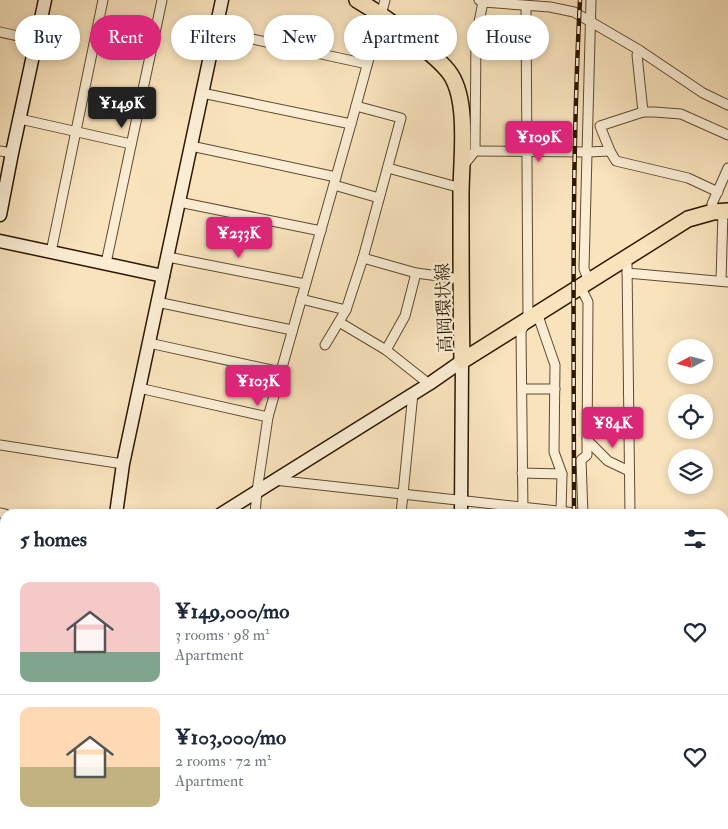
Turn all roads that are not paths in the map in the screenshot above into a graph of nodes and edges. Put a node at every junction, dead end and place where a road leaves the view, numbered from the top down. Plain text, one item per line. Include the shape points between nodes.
1 (45, 0) edge
2 (104, 0) edge
3 (162, 0) edge
4 (222, 0) edge
5 (356, 0) edge
6 (591, 0) edge
7 (481, 1) edge
8 (548, 4) edge
9 (526, 6) junction
10 (383, 7) edge
11 (42, 15) edge
12 (219, 15) edge
13 (590, 21) junction
14 (0, 32) edge
15 (15, 35) edge
16 (254, 39) edge
17 (639, 50) junction
18 (32, 60) edge
19 (209, 60) edge
20 (367, 64) junction
21 (202, 93) junction
22 (728, 105) edge
23 (356, 106) junction
24 (643, 112) junction
25 (20, 119) junction
26 (351, 124) junction
27 (75, 132) junction
28 (728, 135) edge
29 (131, 144) junction
30 (191, 146) junction
31 (475, 151) junction
32 (527, 151) junction
33 (610, 151) junction
34 (6, 152) edge
35 (587, 152) junction
36 (388, 168) junction
37 (462, 168) junction
38 (728, 168) edge
39 (335, 181) junction
40 (460, 188) junction
41 (718, 192) junction
42 (379, 198) junction
43 (180, 202) junction
44 (721, 211) edge
45 (0, 215) edge
46 (321, 231) junction
47 (0, 241) edge
48 (51, 252) junction
49 (168, 257) junction
50 (363, 258) junction
51 (106, 264) junction
52 (626, 266) junction
53 (416, 273) junction
54 (163, 276) junction
55 (461, 279) junction
56 (724, 282) edge
57 (305, 284) junction
58 (585, 284) junction
59 (301, 299) junction
60 (157, 302) junction
61 (346, 310) junction
62 (532, 316) junction
63 (339, 322) junction
64 (292, 330) junction
65 (148, 343) junction
66 (325, 345) dead end
67 (386, 350) junction
68 (462, 361) junction
69 (281, 372) junction
70 (428, 384) junction
71 (139, 388) junction
72 (555, 388) junction
73 (522, 389) junction
74 (413, 393) junction
75 (268, 417) junction
76 (587, 440) junction
77 (0, 445) edge
78 (123, 464) junction
79 (629, 471) junction
80 (522, 473) junction
81 (562, 474) junction
82 (274, 480) junction
83 (257, 491) junction
84 (403, 493) junction
85 (461, 500) junction
86 (117, 509) edge
87 (230, 509) edge
88 (255, 509) edge
89 (401, 509) edge
90 (461, 509) edge
91 (517, 509) edge
92 (523, 509) edge
93 (561, 509) edge
94 (584, 509) edge
95 (630, 509) edge

1 - 11 street
2 - 27 street
3 - 29 street
4 - 12 street
5 - 10 main road, 高岡環状線
6 - 13 street
7 - 9 street
7 - 31 street via 476,37
8 - 9 street
8 - 13 street
9 - 32 street
10 - 20 street
10 - 37 main road, 高岡環状線 via 452,76 462,112
13 - 17 street
13 - 35 street
14 - 15 street
16 - 20 street
17 - 22 street via 703,93
17 - 24 street
18 - 25 street
19 - 21 street
20 - 23 street
21 - 26 street
21 - 30 street
23 - 26 street
23 - 36 street via 401,118
24 - 28 street via 681,114
24 - 33 street via 600,126
25 - 27 street
25 - 34 street
26 - 39 street
27 - 29 street
27 - 48 street
29 - 51 street
30 - 39 street
30 - 43 street
31 - 32 street
31 - 37 street
32 - 35 street
32 - 62 street
33 - 35 street
33 - 41 street via 616,161 688,178
34 - 45 street
35 - 58 street
36 - 40 street
36 - 42 street
37 - 40 main road, 高岡環状線
38 - 41 street
39 - 42 street
39 - 46 street
40 - 55 main road, 高岡環状線
41 - 44 street via 712,204
42 - 50 street
43 - 46 street
43 - 49 street
44 - 52 main road, 高岡環状線 via 688,219
44 - 56 street
46 - 57 street
47 - 48 street
48 - 51 street
49 - 54 street
49 - 57 street
50 - 53 street
50 - 61 street
51 - 54 street
52 - 56 street
52 - 58 main road, 高岡環状線
52 - 79 street
53 - 55 street
53 - 67 street via 405,316
54 - 60 street
55 - 68 main road, 高岡環状線
57 - 59 street
58 - 62 main road, 高岡環状線
58 - 76 street via 588,302
59 - 61 street
59 - 64 street
60 - 64 street
60 - 65 street
61 - 63 street
62 - 68 main road, 高岡環状線
62 - 72 street via 555,365
62 - 73 street via 521,331
63 - 66 street
63 - 67 street
64 - 69 street
65 - 69 street
65 - 71 street
67 - 70 street
68 - 70 street
68 - 85 street
69 - 75 street
70 - 74 street
71 - 75 street
71 - 78 street
72 - 73 street
72 - 81 street via 554,452
73 - 80 street
74 - 82 street
74 - 84 street
75 - 83 street
76 - 79 street via 608,461
76 - 94 street via 587,455 581,460
77 - 78 street
78 - 86 street
79 - 95 street
80 - 81 street
80 - 92 street
81 - 93 street
82 - 83 street
82 - 84 street
83 - 87 street
83 - 88 street
84 - 85 street
84 - 89 street
85 - 90 street
85 - 91 street

